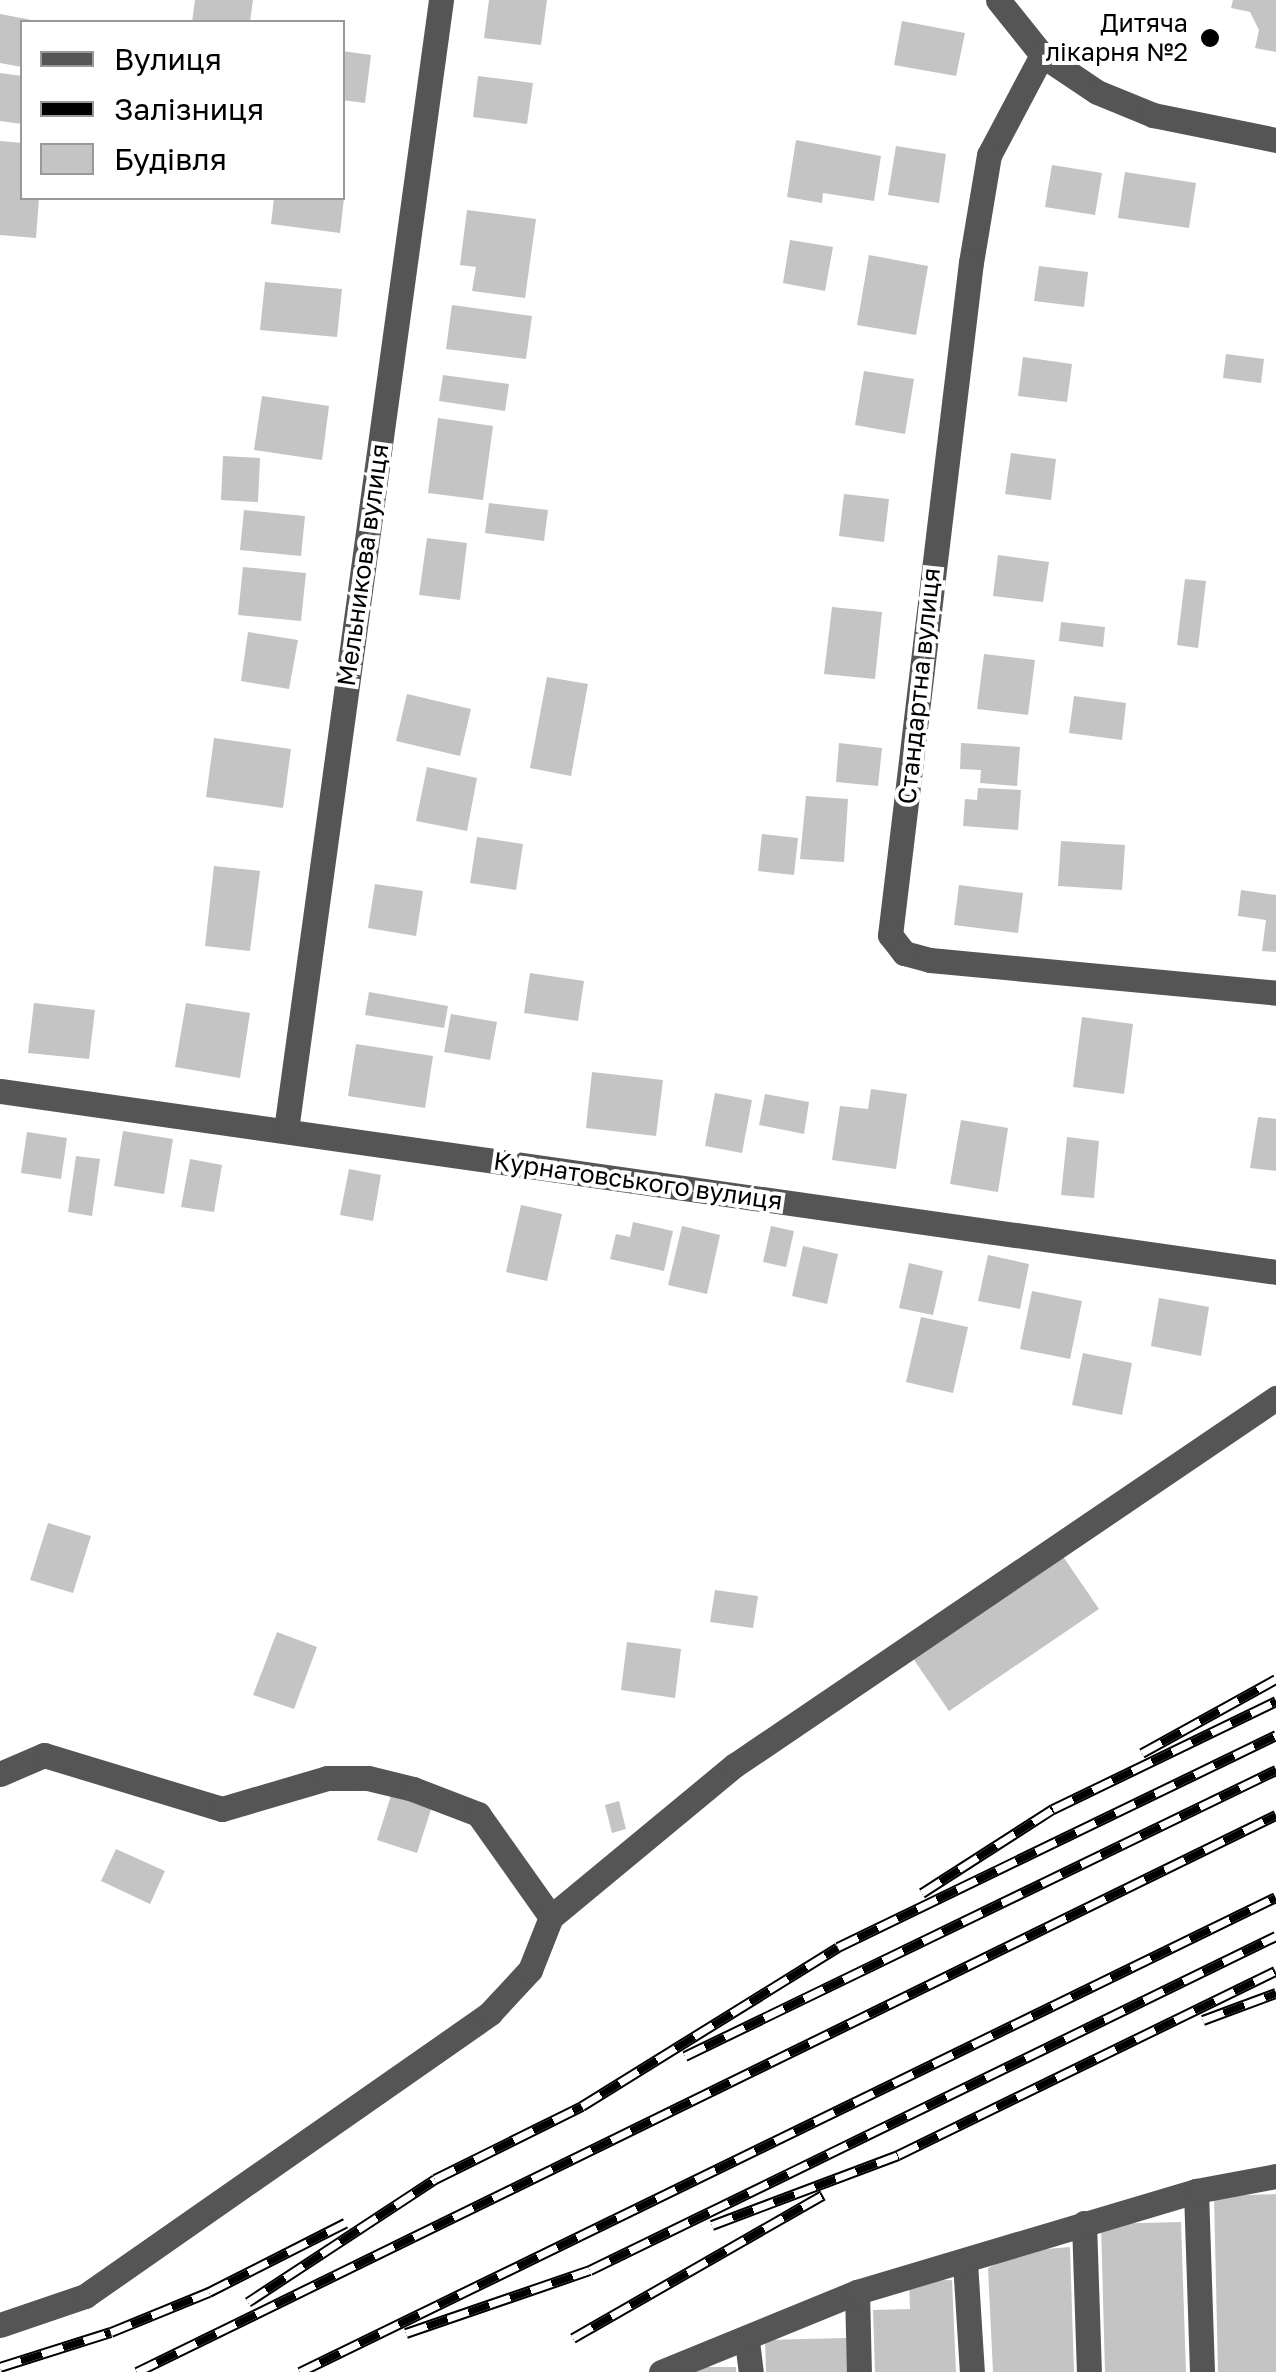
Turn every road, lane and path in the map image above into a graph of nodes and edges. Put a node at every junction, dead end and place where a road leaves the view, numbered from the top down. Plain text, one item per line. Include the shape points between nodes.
1 (441, 0) edge
2 (998, 0) edge
3 (1042, 55) junction
4 (1276, 140) edge
5 (1276, 993) edge
6 (0, 1091) edge
7 (286, 1130) junction
8 (1276, 1272) edge
9 (1276, 1398) edge
10 (0, 1774) edge
11 (550, 1917) junction
12 (1276, 2176) edge
13 (1196, 2191) junction
14 (1084, 2223) junction
15 (965, 2262) junction
16 (856, 2292) junction
17 (0, 2325) edge
18 (747, 2341) junction
19 (661, 2372) edge
20 (750, 2372) edge
21 (859, 2372) edge
22 (972, 2372) edge
23 (1088, 2372) edge
24 (1202, 2372) edge

1 - 7 street, Мельникова вулиця
2 - 3 street
3 - 4 street via 1096,92 1154,115
3 - 5 street, Стандартна вулиця via 989,155 890,935 904,953 930,960
6 - 7 street, Курнатовського вулиця
7 - 8 street, Курнатовського вулиця
9 - 11 street via 735,1766
10 - 11 street via 44,1755 222,1808 327,1778 368,1778 413,1789 478,1814
11 - 17 street via 530,1970 490,2012 85,2296
12 - 13 street
13 - 14 street
13 - 24 street
14 - 15 street
14 - 23 street
15 - 16 street
15 - 22 street
16 - 18 street
16 - 21 street
18 - 19 street
18 - 20 street

